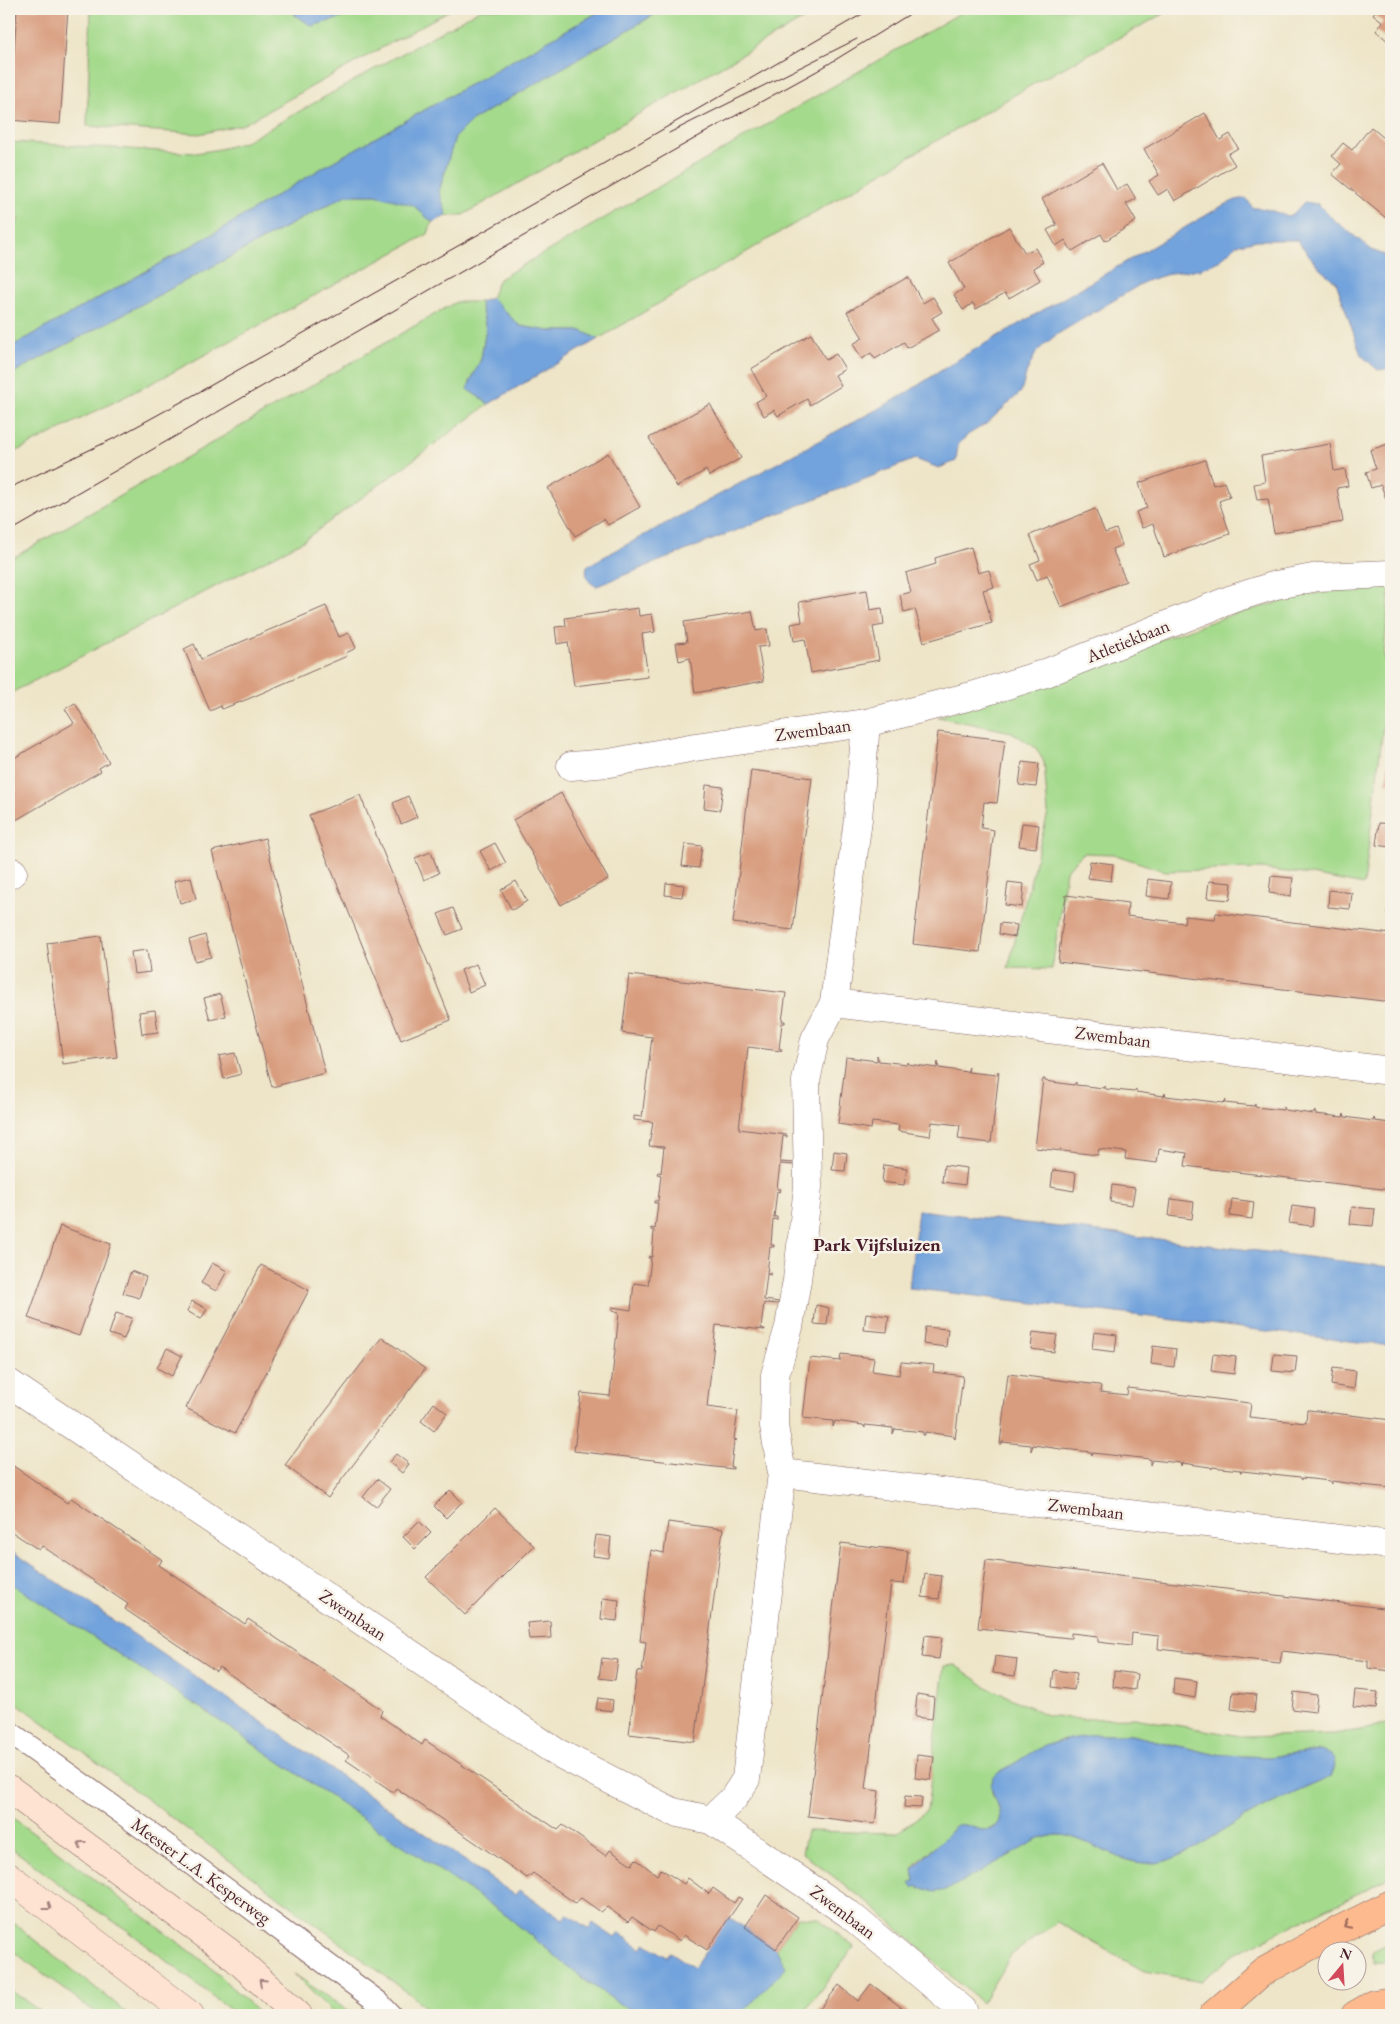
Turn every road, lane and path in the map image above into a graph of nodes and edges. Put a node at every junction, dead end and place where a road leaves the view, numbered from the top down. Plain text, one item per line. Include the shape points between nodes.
1 (1391, 574) edge
2 (866, 723) junction
3 (571, 766) dead end
4 (834, 1003) junction
5 (1391, 1071) edge
6 (9, 1383) edge
7 (782, 1473) junction
8 (1391, 1544) edge
9 (9, 1732) edge
10 (9, 1789) edge
11 (711, 1820) junction
12 (9, 1877) edge
13 (1391, 1904) edge
14 (1391, 2001) edge
15 (190, 2015) edge
16 (298, 2015) edge
17 (390, 2015) edge
18 (964, 2015) edge
19 (1213, 2015) edge
20 (1355, 2015) edge

1 - 2 street, Atletiekbaan via 1318,577 1276,586 1232,599 1046,673
2 - 3 street, Zwembaan via 695,747 609,763
2 - 4 street, Zwembaan via 858,819
4 - 5 street, Zwembaan
4 - 7 street, Zwembaan via 816,1039 806,1082 808,1187 789,1327 775,1375 774,1426
6 - 11 street, Zwembaan via 556,1752 673,1812
7 - 8 street, Zwembaan
7 - 11 street, Zwembaan via 746,1779
9 - 17 lane, Meester L.A. Kesperweg via 268,1920 378,2002
16 -> 10 main road via 230,1953
11 - 18 street, Zwembaan via 849,1914 963,2010
12 -> 15 main road
13 -> 19 highway via 1261,1973
14 - 20 highway via 1374,2004

